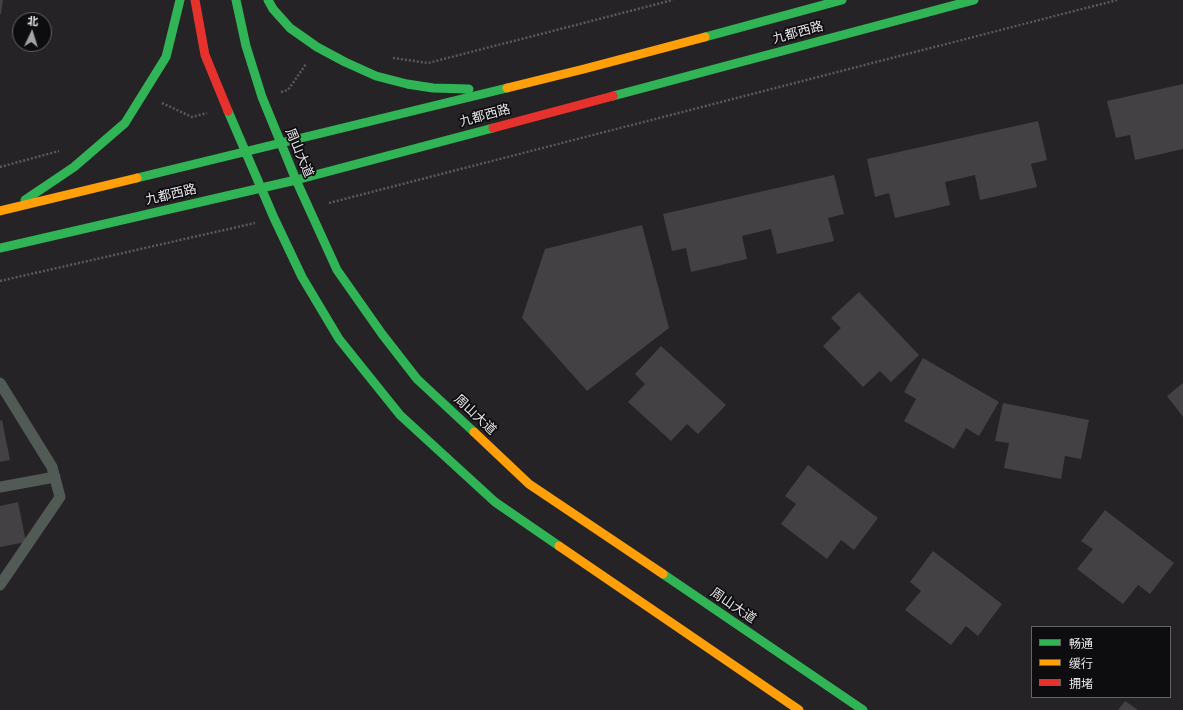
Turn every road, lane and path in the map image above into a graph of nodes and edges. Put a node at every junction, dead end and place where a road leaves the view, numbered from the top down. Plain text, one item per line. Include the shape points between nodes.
1 (180, 0) edge
2 (195, 0) edge
3 (236, 0) edge
4 (268, 0) edge
5 (842, 0) edge
6 (974, 0) edge
7 (1117, 0) edge
8 (494, 90) junction
9 (281, 144) junction
10 (246, 152) junction
11 (296, 180) junction
12 (261, 188) junction
13 (13, 208) junction
14 (309, 209) junction
15 (0, 211) edge
16 (274, 218) junction
17 (0, 248) edge
18 (0, 281) edge
19 (0, 383) edge
20 (55, 477) junction
21 (0, 487) edge
22 (0, 585) edge
23 (799, 710) edge
24 (863, 710) edge

1 - 13 main road via 166,57 125,123 74,168
2 - 10 main road via 206,55
3 - 9 main road, 周山大道 via 246,46 262,97
4 - 8 main road via 290,28 345,62 376,76 434,88
5 - 8 main road, 九都西路 via 584,69
6 - 11 main road, 九都西路
7 - 14 path
8 - 9 main road, 九都西路
9 - 10 main road, 九都西路
9 - 11 main road, 周山大道
10 - 12 main road
10 - 13 main road, 九都西路
11 - 12 main road, 九都西路
11 - 14 main road, 周山大道
12 - 16 main road
12 - 17 main road, 九都西路
13 - 15 main road, 九都西路
14 - 24 main road, 周山大道 via 337,270 413,373 529,484
16 - 18 path
16 - 23 main road via 302,277 339,340 400,415 495,502
19 - 20 lane via 52,466
20 - 21 lane
20 - 22 lane via 60,497

